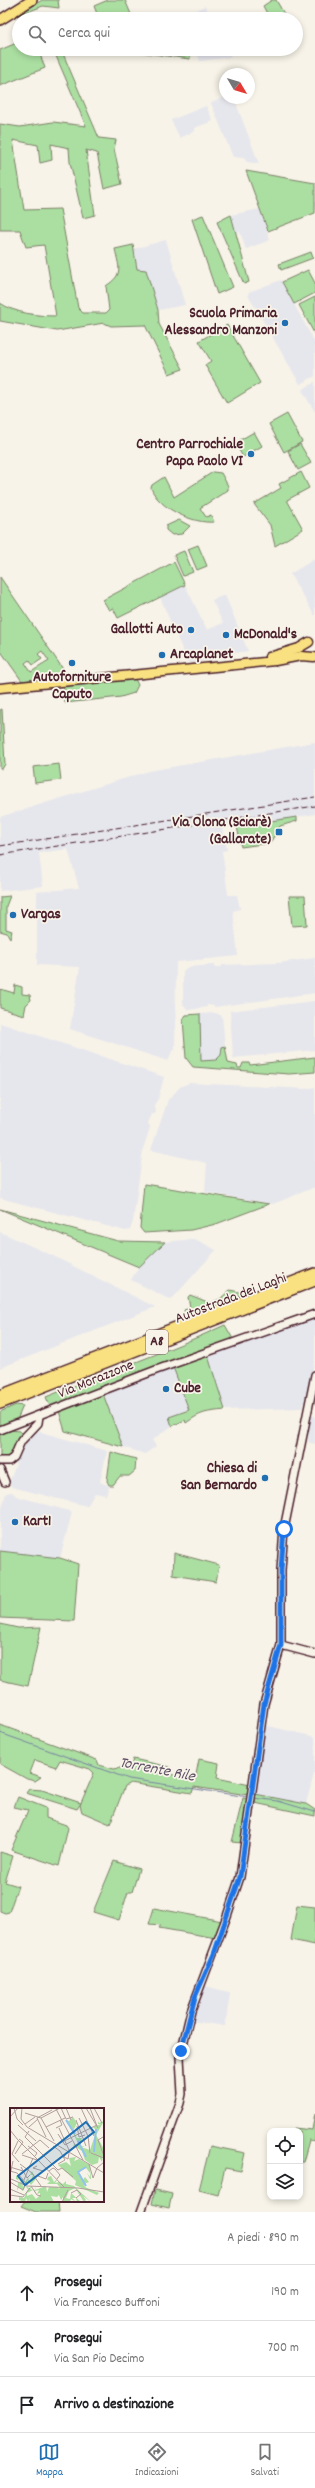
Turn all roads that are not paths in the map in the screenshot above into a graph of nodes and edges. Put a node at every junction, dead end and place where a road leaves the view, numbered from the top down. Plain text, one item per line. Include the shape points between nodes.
1 (21, 0) edge
2 (32, 0) edge
3 (12, 12) edge
4 (13, 12) edge
5 (0, 13) edge
6 (0, 20) edge
7 (312, 640) edge
8 (315, 657) edge
9 (0, 687) edge
10 (315, 1273) edge
11 (315, 1281) edge
12 (315, 1314) edge
13 (315, 1375) edge
14 (0, 1395) edge
15 (0, 1404) edge
16 (39, 1416) junction
17 (15, 1426) junction
18 (0, 1430) edge
19 (21, 1442) junction
20 (0, 1461) edge
21 (0, 1470) edge
22 (5, 1482) dead end
23 (281, 1645) junction
24 (315, 1654) edge
25 (141, 2212) edge

1 - 5 highway
2 - 4 highway
3 - 6 highway
7 - 8 main road via 308,651
7 - 9 main road via 290,652 257,659
8 - 9 main road via 304,656 275,661
10 - 14 highway, Autostrada dei Laghi / A8
11 - 15 highway, Autostrada dei Laghi / A8
12 - 16 street, Via Morazzone via 156,1370
13 - 23 street via 282,1544
16 - 17 street, Via Morazzone
16 - 19 street via 38,1423
17 - 18 street, Via Morazzone
17 - 19 street via 21,1432
19 - 20 street via 14,1457
21 - 22 street
23 - 24 street
23 - 25 street via 264,1704 238,1887 193,2004 181,2051 182,2094

